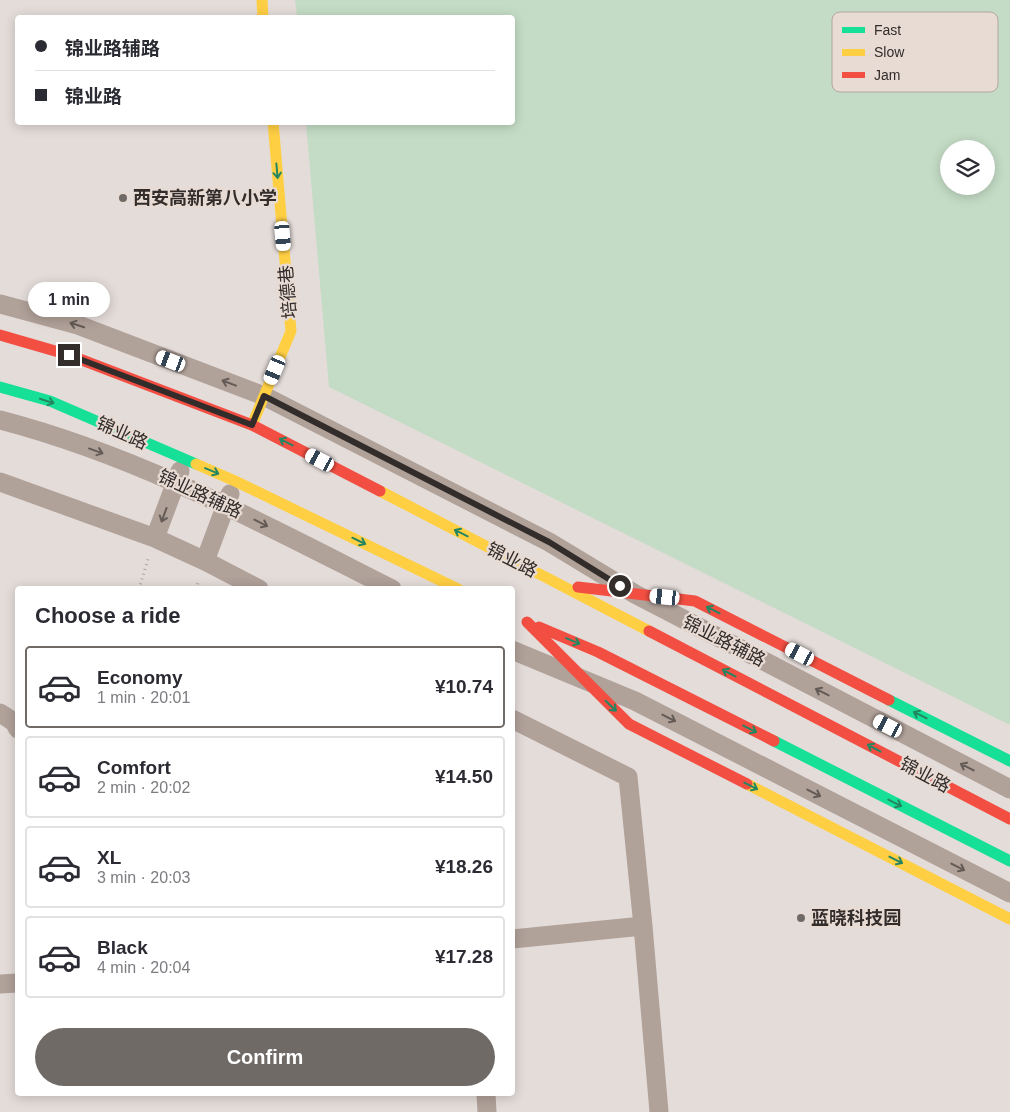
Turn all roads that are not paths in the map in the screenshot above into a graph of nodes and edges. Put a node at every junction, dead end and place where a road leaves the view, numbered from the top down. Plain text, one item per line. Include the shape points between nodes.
1 (262, 0) edge
2 (263, 15) edge
3 (273, 125) edge
4 (0, 304) edge
5 (0, 335) edge
6 (0, 387) edge
7 (264, 396) junction
8 (0, 420) edge
9 (252, 425) junction
10 (184, 460) junction
11 (235, 481) junction
12 (0, 482) edge
13 (176, 483) junction
14 (225, 505) junction
15 (155, 538) junction
16 (205, 561) junction
17 (559, 584) junction
18 (253, 586) edge
19 (386, 586) edge
20 (452, 586) edge
21 (635, 594) junction
22 (515, 651) edge
23 (583, 679) junction
24 (0, 713) edge
25 (515, 721) edge
26 (15, 724) edge
27 (1010, 761) edge
28 (1010, 789) edge
29 (1010, 819) edge
30 (1010, 861) edge
31 (1010, 893) edge
32 (1010, 919) edge
33 (643, 926) junction
34 (515, 939) edge
35 (15, 983) edge
36 (0, 984) edge
37 (486, 1096) edge
38 (487, 1112) edge
39 (659, 1112) edge

1 - 2 main road
3 -> 7 main road, 培德巷 via 291,330
7 -> 4 street, 锦业路辅路 via 78,325
5 - 9 main road, 锦业路 via 69,355
6 -> 10 main road, 锦业路 via 50,401
7 - 9 main road, 培德巷
7 - 21 street, 锦业路辅路 via 549,542
8 -> 13 street, 锦业路辅路 via 36,430
17 -> 9 main road, 锦业路
10 -> 11 main road, 锦业路
10 - 13 street
11 - 14 street
11 -> 20 main road, 锦业路
12 - 15 street
13 - 14 street, 锦业路辅路
13 -> 15 street
14 - 16 street
14 -> 19 street, 锦业路辅路
15 - 16 street
16 - 18 street
17 - 21 main road
29 -> 17 main road, 锦业路
27 -> 21 main road via 695,601
28 -> 21 street, 锦业路辅路
22 - 23 street
23 -> 30 main road via 523,620 598,652
23 -> 31 street via 635,701
23 -> 32 main road via 629,724
24 - 26 street
25 - 33 street via 628,777
33 - 34 street
33 - 39 street
35 - 36 street
37 - 38 street

